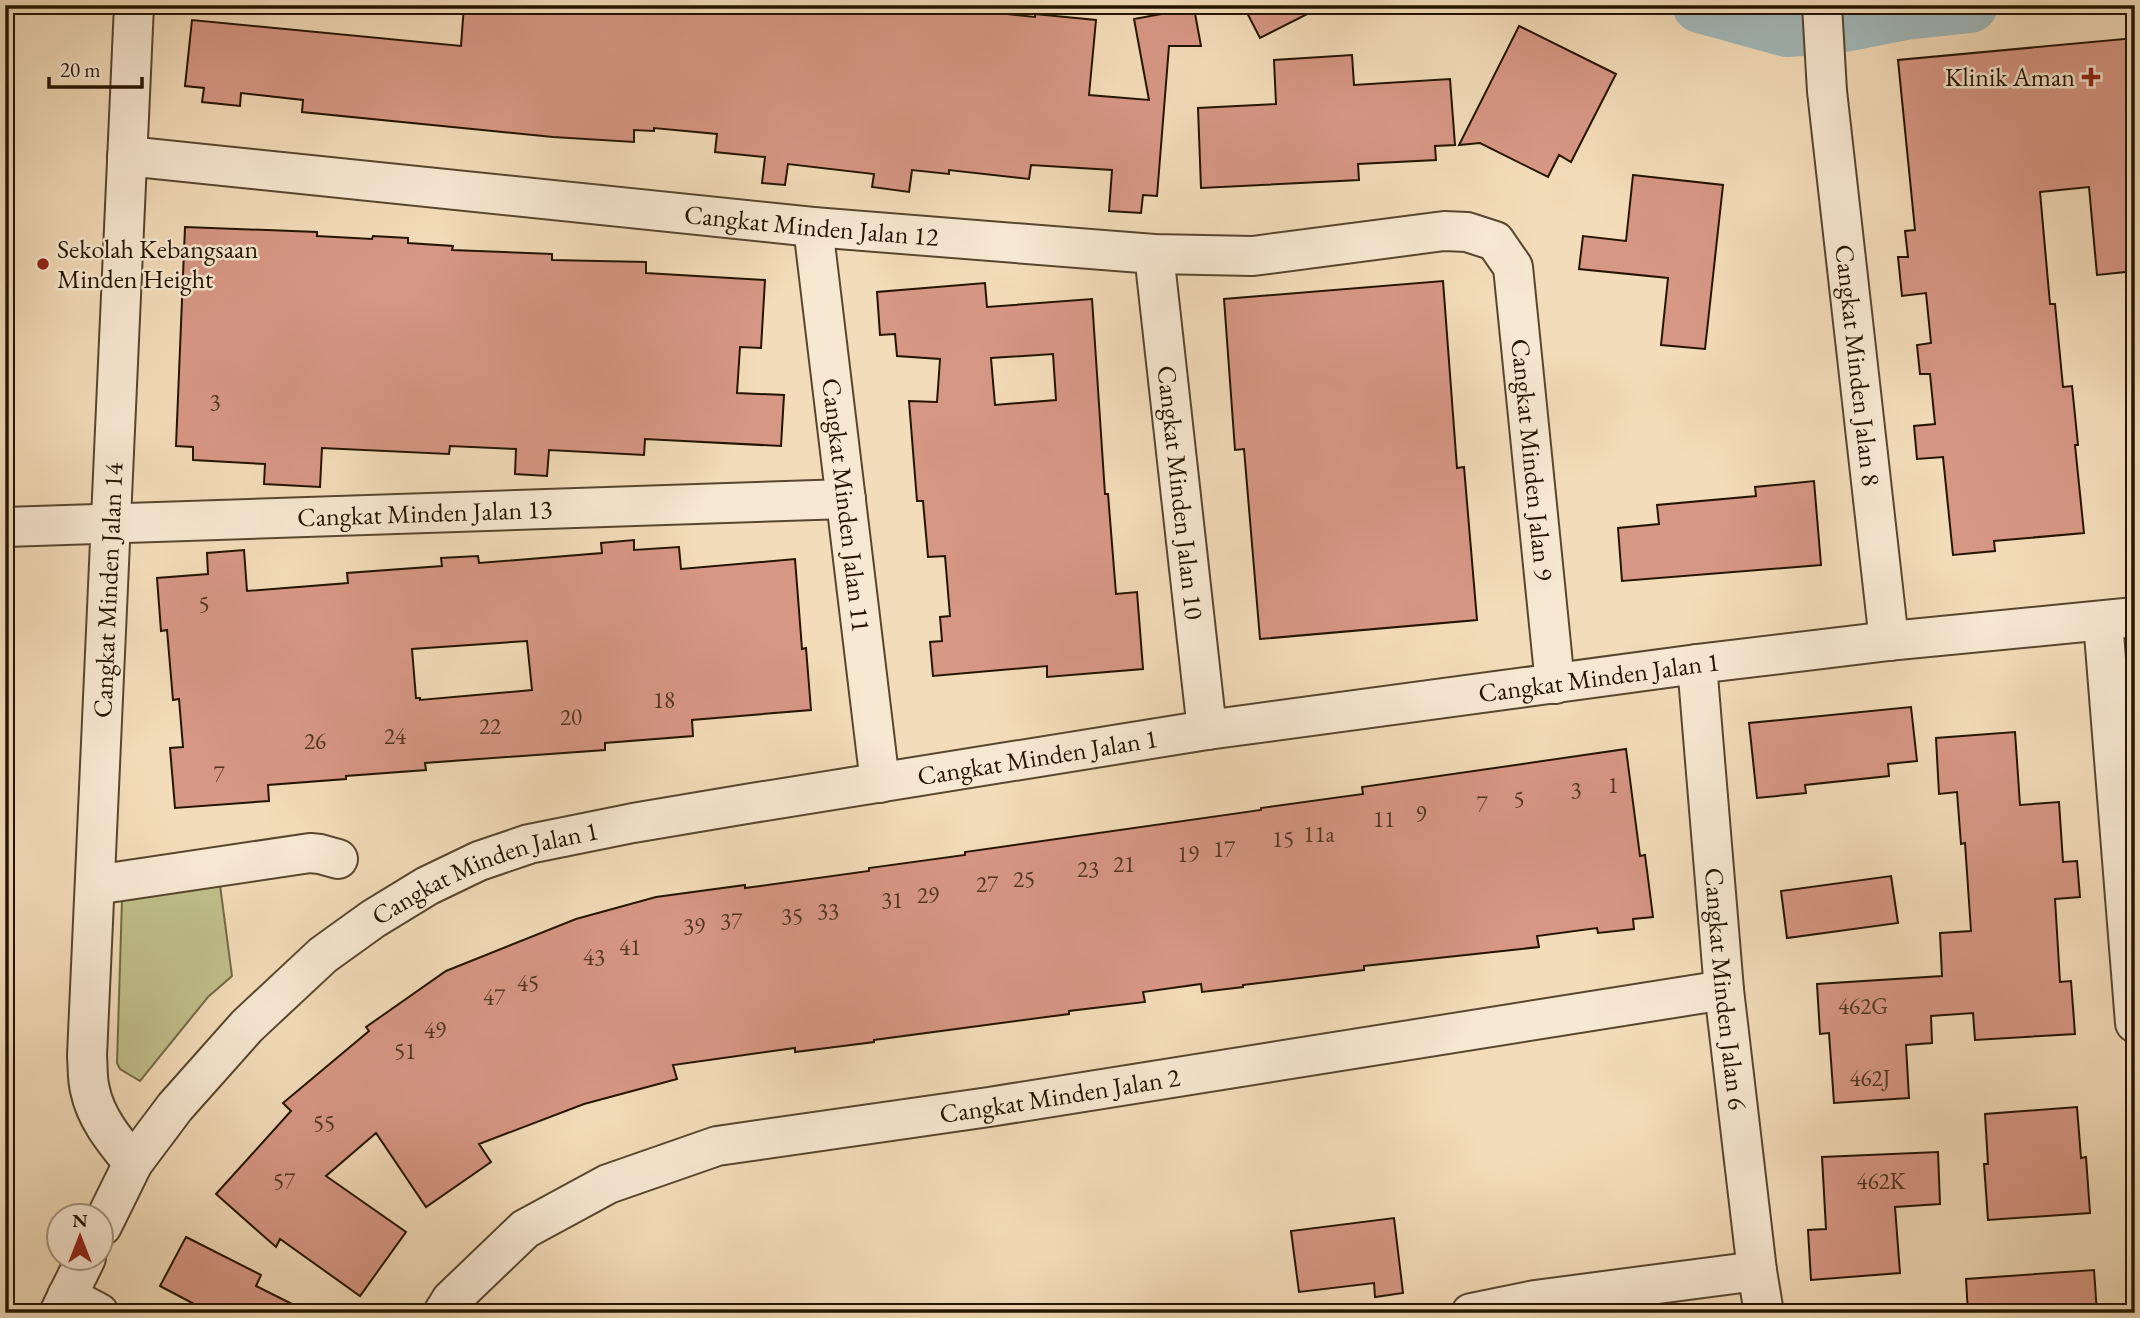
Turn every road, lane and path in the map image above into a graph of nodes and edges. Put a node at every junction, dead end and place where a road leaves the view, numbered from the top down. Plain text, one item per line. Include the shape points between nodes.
1 (134, 5) edge
2 (1822, 5) edge
3 (127, 156) junction
4 (813, 227) junction
5 (1495, 241) joint
6 (1154, 254) junction
7 (846, 499) junction
8 (110, 524) junction
9 (5, 527) edge
10 (2119, 619) edge
11 (1889, 640) junction
12 (1697, 664) junction
13 (1555, 684) junction
14 (1207, 730) junction
15 (880, 783) junction
16 (338, 859) dead end
17 (94, 885) junction
18 (1724, 989) junction
19 (2135, 1023) edge
20 (133, 1163) junction
21 (114, 1202) edge
22 (1757, 1271) junction
23 (83, 1272) edge
24 (75, 1307) edge
25 (443, 1313) edge
26 (1471, 1313) edge
27 (1764, 1313) edge

1 - 3 street, Cangkat Minden Jalan 14
2 - 11 street, Cangkat Minden Jalan 8 via 1827,91
3 - 4 street, Cangkat Minden Jalan 12
3 - 8 street, Cangkat Minden Jalan 14
4 - 6 street, Cangkat Minden Jalan 12
4 - 7 street, Cangkat Minden Jalan 11
5 - 6 street, Cangkat Minden Jalan 12 via 1444,231 1252,256
5 - 13 street, Cangkat Minden Jalan 9 via 1513,267
6 - 14 street, Cangkat Minden Jalan 10
7 - 8 street, Cangkat Minden Jalan 13
7 - 15 street, Cangkat Minden Jalan 11
8 - 9 street, Cangkat Minden Jalan 13
8 - 17 street, Cangkat Minden Jalan 14
10 - 11 street, Cangkat Minden Jalan 1
10 - 19 street
11 - 12 street, Cangkat Minden Jalan 1
12 - 13 street, Cangkat Minden Jalan 1
12 - 18 street, Cangkat Minden Jalan 6
13 - 14 street, Cangkat Minden Jalan 1
14 - 15 street, Cangkat Minden Jalan 1
15 - 20 street, Cangkat Minden Jalan 1 via 529,844 427,886 323,955 274,1001 174,1107
16 - 17 street via 310,853
17 - 20 street, Cangkat Minden Jalan 14 via 89,1088 110,1134
18 - 22 street, Cangkat Minden Jalan 6
18 - 25 street, Cangkat Minden Jalan 2 via 717,1146 608,1184 525,1229
20 - 21 street, Cangkat Minden Jalan 1
22 - 26 street via 1535,1300
22 - 27 street, Cangkat Minden Jalan 6
23 - 24 street

